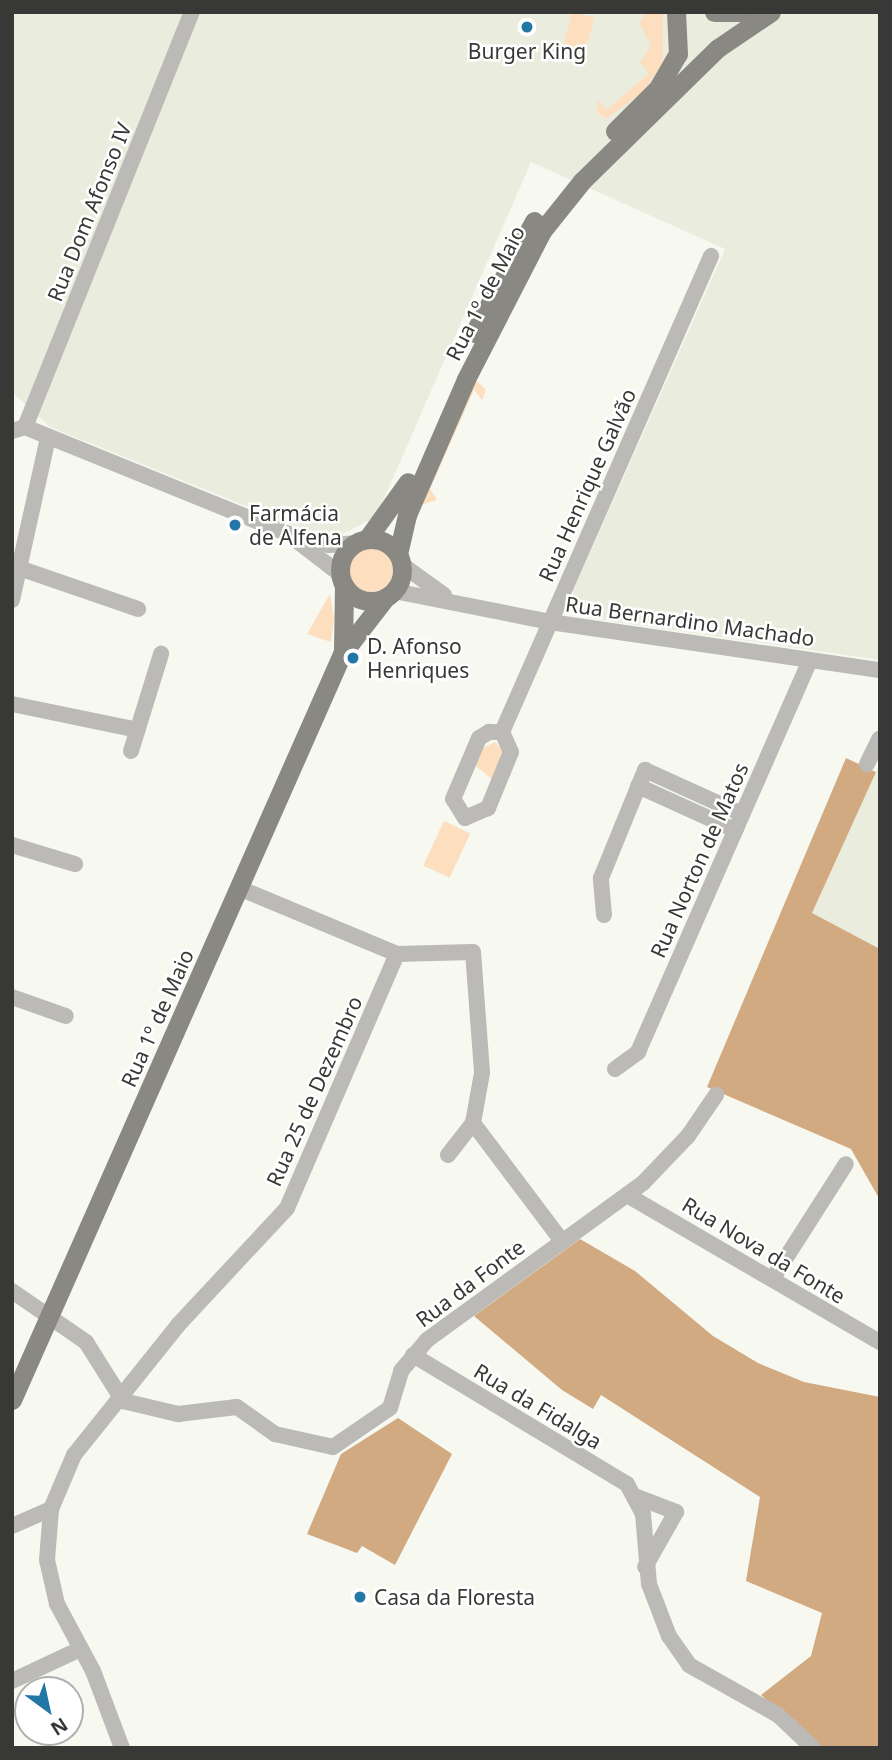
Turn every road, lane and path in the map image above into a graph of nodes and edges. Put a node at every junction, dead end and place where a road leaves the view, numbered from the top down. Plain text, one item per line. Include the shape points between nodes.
1 (192, 12) edge
2 (676, 12) edge
3 (714, 12) edge
4 (769, 12) edge
5 (710, 256) dead end
6 (19, 429) edge
7 (48, 437) junction
8 (286, 533) junction
9 (361, 541) junction
10 (400, 559) junction
11 (19, 568) junction
12 (342, 580) junction
13 (390, 594) junction
14 (12, 600) edge
15 (454, 602) junction
16 (138, 610) dead end
17 (550, 622) junction
18 (161, 654) dead end
19 (342, 654) junction
20 (810, 660) junction
21 (880, 670) edge
22 (12, 704) edge
23 (137, 730) junction
24 (502, 732) junction
25 (879, 739) edge
26 (131, 751) dead end
27 (867, 764) dead end
28 (638, 786) junction
29 (741, 814) junction
30 (735, 830) junction
31 (12, 845) edge
32 (75, 863) dead end
33 (239, 888) junction
34 (604, 915) dead end
35 (397, 954) junction
36 (12, 997) edge
37 (66, 1016) dead end
38 (615, 1069) dead end
39 (716, 1095) dead end
40 (473, 1123) junction
41 (448, 1155) dead end
42 (846, 1164) dead end
43 (627, 1195) junction
44 (562, 1241) junction
45 (773, 1278) junction
46 (12, 1291) edge
47 (50, 1317) junction
48 (880, 1342) edge
49 (413, 1355) junction
50 (12, 1400) edge
51 (123, 1401) junction
52 (637, 1497) junction
53 (51, 1509) junction
54 (12, 1526) edge
55 (645, 1568) junction
56 (78, 1650) junction
57 (12, 1681) edge
58 (122, 1748) edge
59 (813, 1748) edge

1 - 6 street, Rua Dom Afonso IV
2 - 9 main road, Rua 1º de Maio via 678,54 658,88 550,200 508,260 402,497
3 - 4 main road
4 - 10 main road, Rua 1º de Maio via 718,48 582,181 542,231 461,390 407,515
5 - 17 street, Rua Henrique Galvão
6 - 7 street
7 - 8 street
7 - 11 street
8 - 9 street via 329,545
8 - 12 street
9 - 10 main road via 385,542
9 - 12 main road via 343,556
10 - 13 main road
10 - 15 street, Rua Bernardino Machado
11 - 14 street
11 - 16 street
12 - 13 main road via 358,598
12 - 19 main road, Rua 1º de Maio
13 - 15 street, Rua Bernardino Machado
13 - 19 main road, Rua 1º de Maio
15 - 17 street, Rua Bernardino Machado
17 - 20 street, Rua Bernardino Machado
17 - 24 street, Rua Henrique Galvão
18 - 23 street
19 - 33 main road, Rua 1º de Maio
20 - 21 street, Rua Bernardino Machado
20 - 29 street, Rua Norton de Matos
22 - 23 street
23 - 26 street
24 - 24 street via 479,738 453,799 465,818 488,808 511,752
25 - 27 street
28 - 29 street via 645,770
28 - 30 street
28 - 34 street via 601,878
29 - 30 street, Rua Norton de Matos
30 - 38 street, Rua Norton de Matos via 638,1052
31 - 32 street
33 - 35 street
33 - 47 main road, Rua 1º de Maio
35 - 40 street via 473,952 482,1073
35 - 51 street, Rua 25 de Dezembro via 287,1208 178,1325
36 - 37 street
39 - 43 street, Rua da Fonte via 681,1145
40 - 41 street
40 - 44 street
42 - 45 street
43 - 44 street, Rua da Fonte
43 - 45 street, Rua Nova da Fonte
44 - 49 street, Rua da Fonte
45 - 48 street, Rua Nova da Fonte
46 - 47 street
47 - 50 main road, Rua 1º de Maio
47 - 51 street via 86,1342
49 - 51 street, Rua da Fonte via 390,1408 333,1447 275,1434 237,1407 178,1414
49 - 52 street, Rua da Fidalga via 627,1484
51 - 53 street, Rua 25 de Dezembro via 74,1455
52 - 55 street
52 - 55 street, Rua da Fidalga via 676,1512
53 - 54 street
53 - 56 street via 51,1583
55 - 59 street via 669,1636 689,1665 778,1716
56 - 57 street
56 - 58 street via 93,1671

